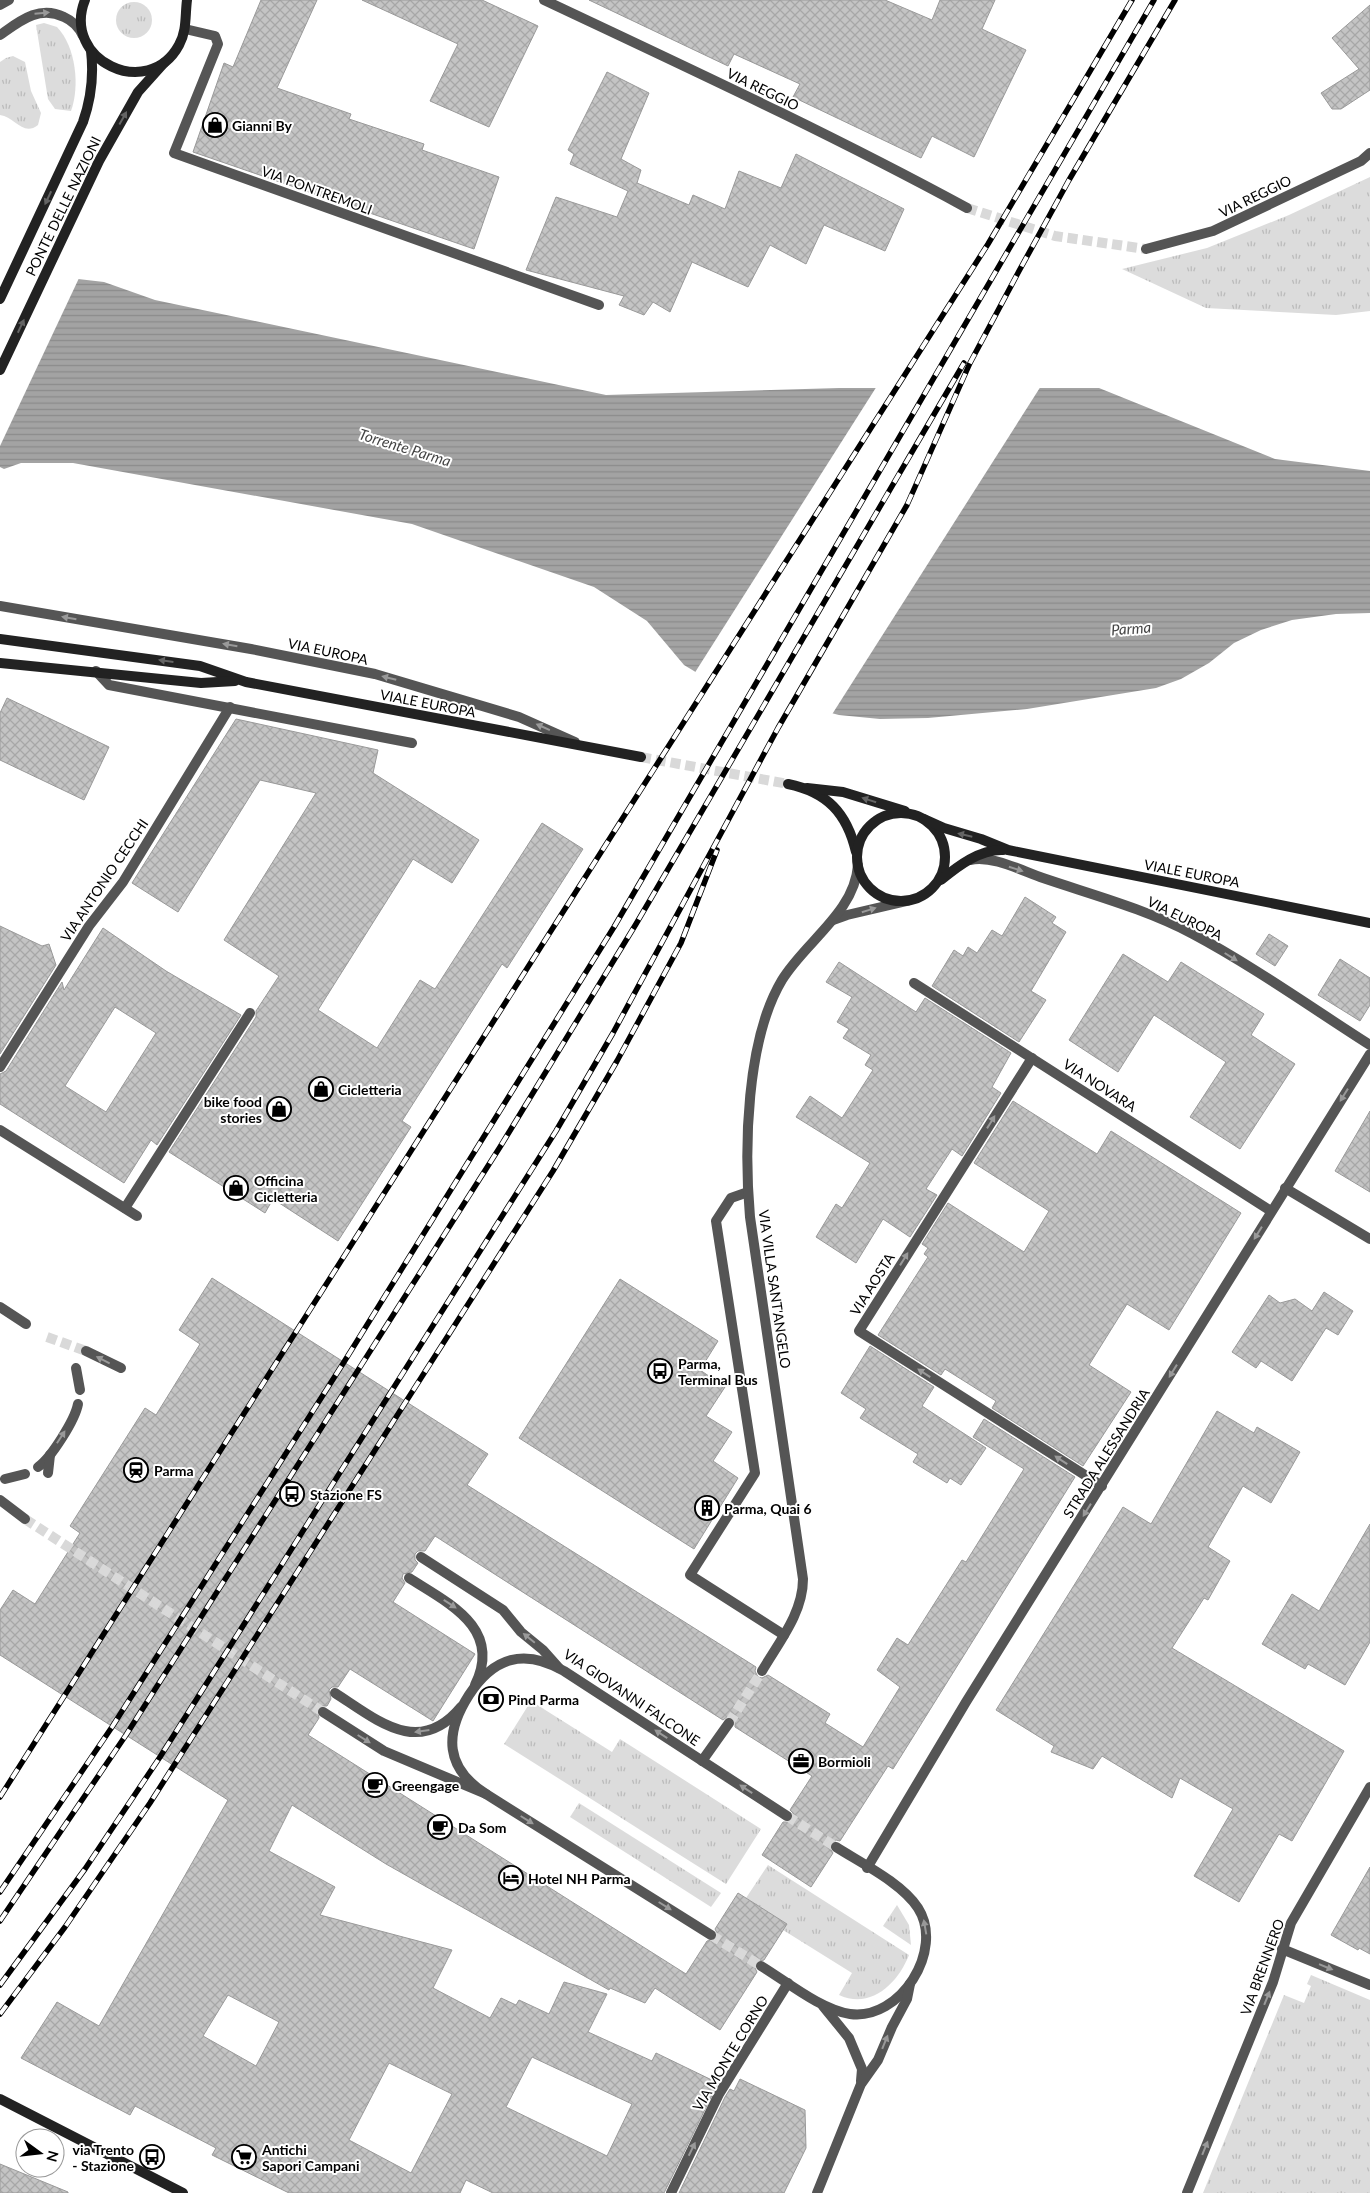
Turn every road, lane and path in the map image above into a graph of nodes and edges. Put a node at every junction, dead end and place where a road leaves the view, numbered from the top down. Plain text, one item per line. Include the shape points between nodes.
1 (9, 0) edge
2 (85, 0) edge
3 (182, 0) edge
4 (187, 0) edge
5 (544, 0) edge
6 (0, 5) edge
7 (185, 13) junction
8 (184, 29) junction
9 (0, 35) edge
10 (86, 41) junction
11 (91, 51) junction
12 (164, 62) junction
13 (1370, 153) edge
14 (967, 208) tunnel mouth
15 (1146, 249) tunnel mouth
16 (0, 299) edge
17 (599, 305) dead end
18 (0, 370) edge
19 (0, 606) edge
20 (0, 639) edge
21 (0, 663) edge
22 (96, 671) junction
23 (246, 682) junction
24 (230, 707) junction
25 (412, 743) dead end
26 (605, 750) junction
27 (641, 757) tunnel mouth
28 (788, 784) tunnel mouth
29 (807, 788) junction
30 (919, 817) junction
31 (1008, 850) junction
32 (969, 860) junction
33 (858, 861) junction
34 (933, 887) junction
35 (907, 901) junction
36 (832, 921) junction
37 (1370, 923) edge
38 (914, 983) dead end
39 (250, 1012) dead end
40 (1370, 1045) edge
41 (1370, 1054) edge
42 (1032, 1058) junction
43 (0, 1067) edge
44 (0, 1130) edge
45 (1285, 1188) junction
46 (748, 1192) junction
47 (125, 1208) junction
48 (1271, 1211) junction
49 (138, 1216) dead end
50 (1370, 1239) edge
51 (0, 1307) edge
52 (26, 1324) dead end
53 (86, 1351) tunnel mouth
54 (76, 1368) dead end
55 (121, 1368) dead end
56 (80, 1390) dead end
57 (82, 1407) dead end
58 (50, 1454) junction
59 (38, 1467) dead end
60 (48, 1473) dead end
61 (25, 1474) dead end
62 (5, 1479) dead end
63 (1102, 1486) junction
64 (0, 1500) edge
65 (25, 1519) tunnel mouth
66 (421, 1557) dead end
67 (408, 1578) dead end
68 (784, 1635) junction
69 (762, 1671) tunnel mouth
70 (564, 1672) junction
71 (474, 1688) junction
72 (334, 1693) dead end
73 (462, 1706) junction
74 (323, 1712) tunnel mouth
75 (729, 1723) tunnel mouth
76 (702, 1761) junction
77 (1370, 1787) edge
78 (486, 1794) junction
79 (787, 1816) tunnel mouth
80 (836, 1847) tunnel mouth
81 (867, 1868) junction
82 (711, 1935) tunnel mouth
83 (1282, 1949) junction
84 (761, 1966) tunnel mouth
85 (915, 1974) junction
86 (788, 1983) junction
87 (1370, 1985) edge
88 (814, 1999) junction
89 (861, 2084) junction
90 (0, 2099) edge
91 (183, 2193) edge
92 (671, 2193) edge
93 (817, 2193) edge
94 (1187, 2193) edge

1 - 6 street
2 - 10 main road via 81,18
3 - 7 main road
4 - 7 main road
5 - 14 street, VIA REGGIO via 767,106
7 - 8 main road
8 - 12 main road, PONTE DELLE NAZIONI via 179,45
8 - 17 street, VIA PONTREMOLI via 215,36 218,44 174,154
9 -> 10 street via 29,16 46,12 73,23
10 - 11 main road
11 - 12 main road via 109,66 131,73 154,68
11 -> 16 main road, PONTE DELLE NAZIONI via 90,98 83,122
18 -> 12 main road, PONTE DELLE NAZIONI via 99,161 138,92
13 - 15 street, VIA REGGIO via 1361,161 1214,232
26 -> 19 street, VIA EUROPA via 567,739 519,717 374,674 251,649
23 -> 20 main road via 200,666
21 - 22 main road
22 - 23 main road via 201,683
22 - 24 street via 109,685
23 - 26 main road, VIALE EUROPA
24 - 25 street
24 - 43 street, VIA ANTONIO CECCHI via 123,882 89,926
26 - 27 main road, VIA EUROPA
28 - 29 main road
30 -> 29 main road via 844,792
29 - 33 main road via 835,807 850,834
31 -> 30 main road
30 - 33 main road via 897,814 872,824 862,838
30 - 34 main road via 938,832 945,851 943,870
31 - 32 main road via 995,850
31 - 37 main road, VIALE EUROPA
32 - 34 main road
32 -> 40 street, VIA EUROPA via 1001,864 1112,900 1186,930
33 - 35 main road via 865,882 879,895
33 - 36 street, VIA VILLA SANT'ANGELO via 852,888
34 - 35 main road
36 -> 35 street, VIA VILLA SANT'ANGELO via 847,914
36 - 46 street, VIA VILLA SANT'ANGELO via 798,956 781,981 768,1012 759,1046 750,1108
38 - 42 street, VIA NOVARA
39 - 47 street
41 -> 45 street, STRADA ALESSANDRIA
42 - 48 street, VIA NOVARA
63 -> 42 street, VIA AOSTA via 859,1331
44 - 47 street
45 - 48 street, STRADA ALESSANDRIA
45 - 50 street
46 - 68 street, VIA VILLA SANT'ANGELO via 803,1578 803,1594
46 - 68 street via 731,1198 716,1221 755,1473 690,1575
47 - 49 street
48 -> 63 street, STRADA ALESSANDRIA
51 - 52 street
55 -> 53 street
54 - 56 street
58 -> 57 street
58 - 59 street
58 - 60 street
61 - 62 street
63 -> 81 street, STRADA ALESSANDRIA via 971,1694
64 - 65 street
70 -> 66 street, VIA GIOVANNI FALCONE via 521,1632 503,1610
67 -> 71 street via 459,1610 475,1628 482,1652 480,1676
68 - 69 street, VIA VILLA SANT'ANGELO
70 - 71 street via 543,1661 518,1658 495,1667
76 -> 70 street, VIA GIOVANNI FALCONE
71 - 73 street
73 -> 72 street via 444,1724 427,1731 408,1732 385,1725
73 - 78 street via 452,1733 454,1758 467,1780
74 -> 78 street via 384,1751
75 - 76 street
79 -> 76 street, VIA GIOVANNI FALCONE
77 - 83 street, VIA BRENNERO via 1296,1914
78 -> 82 street
80 - 81 street
85 -> 81 street via 926,1946 924,1921 903,1891
83 -> 87 street
94 -> 83 street, VIA BRENNERO via 1274,1982
84 - 86 street
85 - 88 street via 888,2006 865,2014 840,2012
89 -> 85 street via 878,2060 907,1999
86 - 88 street
92 -> 86 street, VIA MONTE CORNO via 719,2094
88 - 89 street via 849,2038 862,2069
89 - 93 street
90 - 91 main road

